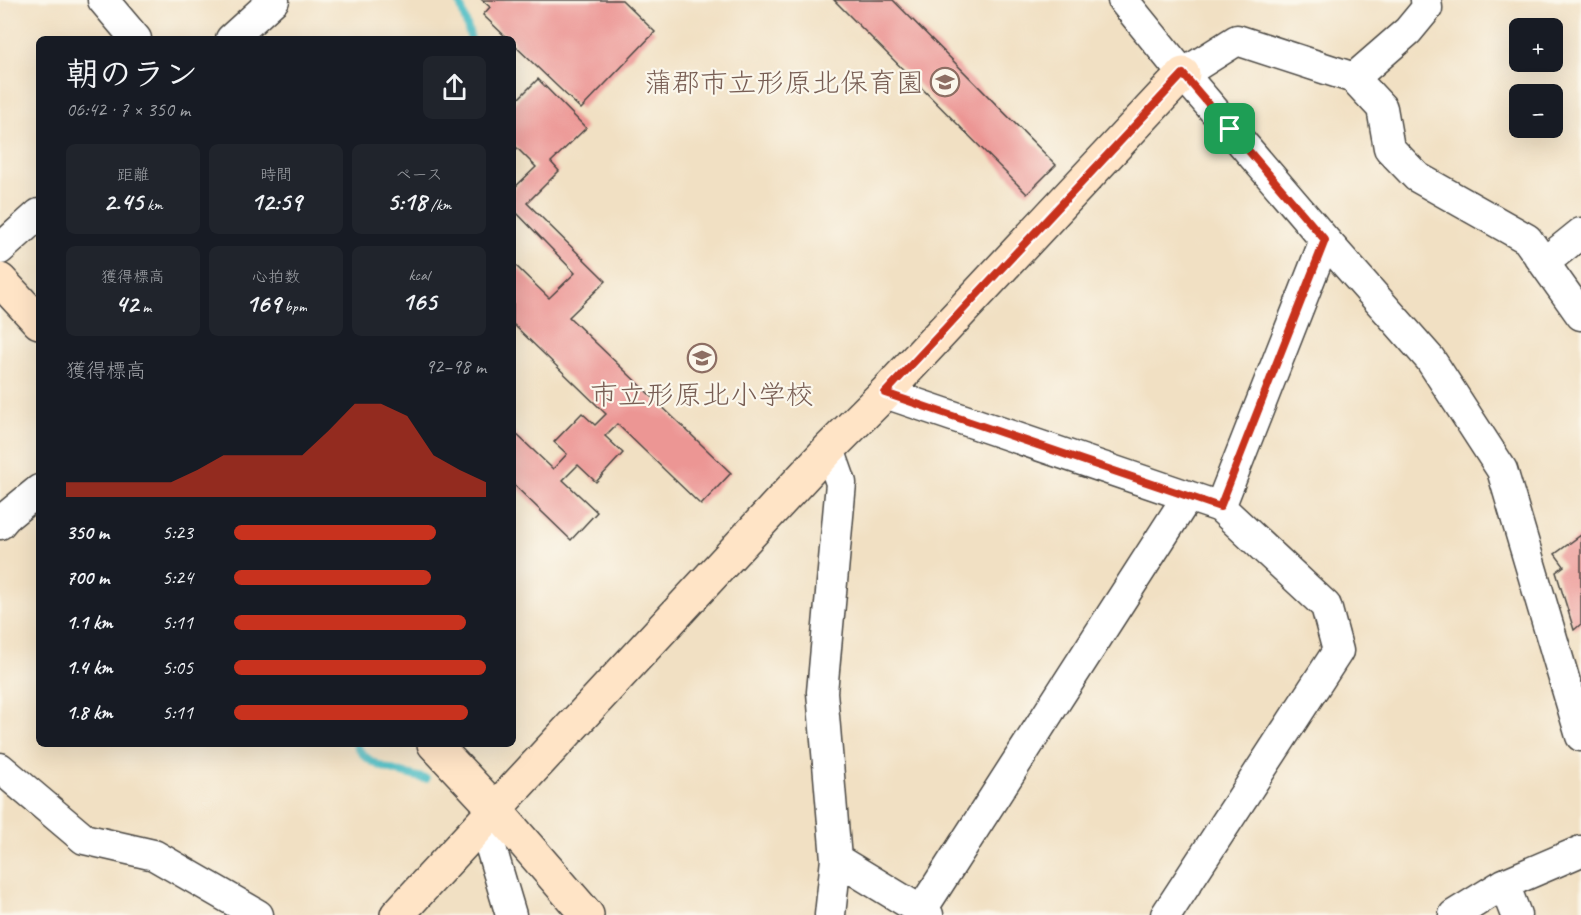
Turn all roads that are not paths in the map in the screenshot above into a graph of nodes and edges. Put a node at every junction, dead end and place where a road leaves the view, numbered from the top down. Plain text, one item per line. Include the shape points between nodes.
1 (103, 0) edge
2 (273, 0) edge
3 (1123, 0) edge
4 (1426, 0) edge
5 (133, 36) edge
6 (234, 36) edge
7 (1183, 74) junction
8 (1354, 78) junction
9 (36, 217) edge
10 (1581, 233) edge
11 (1325, 240) junction
12 (0, 249) edge
13 (1545, 262) junction
14 (0, 280) edge
15 (1581, 315) edge
16 (36, 319) edge
17 (885, 393) junction
18 (829, 449) junction
19 (36, 492) edge
20 (1188, 496) junction
21 (1220, 507) junction
22 (0, 524) edge
23 (1581, 736) edge
24 (437, 747) edge
25 (0, 768) edge
26 (495, 809) junction
27 (1581, 851) edge
28 (836, 859) junction
29 (1504, 884) junction
30 (925, 913) edge
31 (258, 915) edge
32 (397, 915) edge
33 (511, 915) edge
34 (587, 915) edge
35 (830, 915) edge
36 (1166, 915) edge
37 (1454, 915) edge
38 (1516, 915) edge

1 - 5 street
2 - 6 street
3 - 7 street
4 - 8 street via 1427,8 1408,31
7 - 8 street via 1238,40
7 - 11 street
7 - 17 street
8 - 13 street via 1382,108 1389,148 1417,177 1527,239
9 - 12 street
10 - 13 street
11 - 21 street
11 - 23 street via 1430,359 1502,470
13 - 15 street
14 - 16 street
17 - 18 street
17 - 20 street
18 - 26 street
18 - 28 street via 841,483 822,692
19 - 22 street
20 - 21 street
20 - 30 street
21 - 36 street via 1326,606 1338,651
24 - 26 street
25 - 31 street via 84,839 154,855
26 - 32 street
26 - 33 street via 490,848
26 - 34 street
27 - 29 street
28 - 30 street
28 - 35 street
29 - 37 street
29 - 38 street

